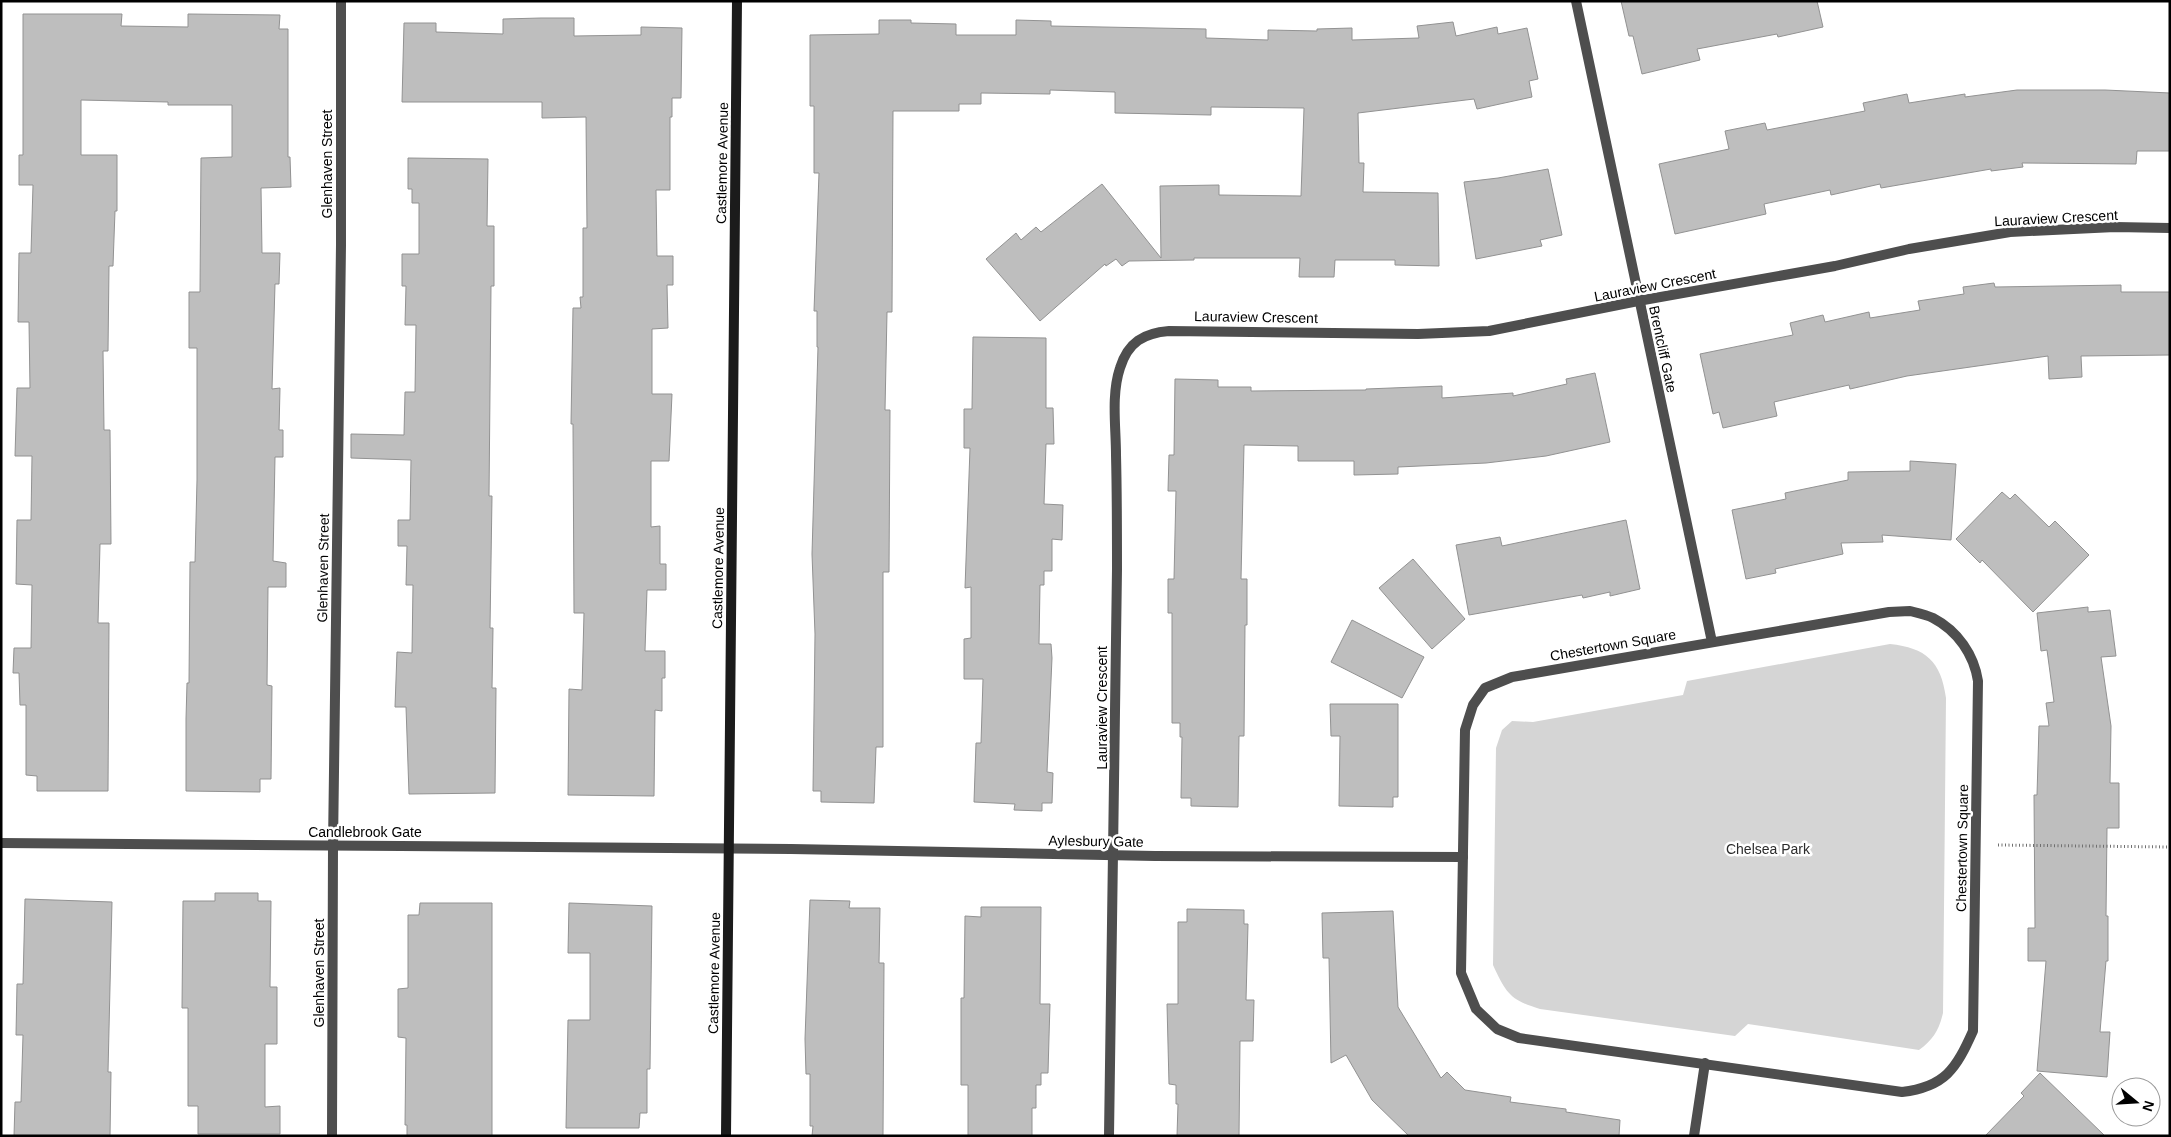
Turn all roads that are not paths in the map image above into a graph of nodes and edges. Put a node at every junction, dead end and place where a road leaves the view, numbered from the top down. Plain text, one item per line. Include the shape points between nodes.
1 (341, 1) edge
2 (738, 1) edge
3 (1576, 1) edge
4 (2170, 228) edge
5 (1638, 301) junction
6 (1712, 642) junction
7 (1, 843) edge
8 (333, 846) junction
9 (728, 848) junction
10 (1115, 855) junction
11 (1462, 857) junction
12 (1705, 1063) junction
13 (332, 1136) edge
14 (726, 1136) edge
15 (1110, 1136) edge
16 (1694, 1136) edge

1 - 8 street, Glenhaven Street
2 - 9 street, Castlemore Avenue
3 - 5 street, Brentcliff Gate
4 - 5 street, Lauraview Crescent via 2010,232
5 - 6 street, Brentcliff Gate
5 - 10 street, Lauraview Crescent via 1489,331 1418,334 1169,330 1150,332 1136,341 1120,367 1115,391 1118,508
6 - 11 street, Chestertown Square via 1512,677 1485,688 1473,705 1465,730
6 - 12 street, Chestertown Square via 1910,611 1933,618 1963,644 1976,664 1978,681 1974,972 1973,1031 1961,1057 1939,1082 1918,1090 1902,1092
7 - 8 street, Candlebrook Gate
8 - 9 street, Candlebrook Gate
8 - 13 street, Glenhaven Street
9 - 10 street, Aylesbury Gate
9 - 14 street, Castlemore Avenue
10 - 11 street, Aylesbury Gate
10 - 15 street, Lauraview Crescent
11 - 12 street, Chestertown Square via 1461,973 1476,1009 1496,1029 1519,1038
12 - 16 street

